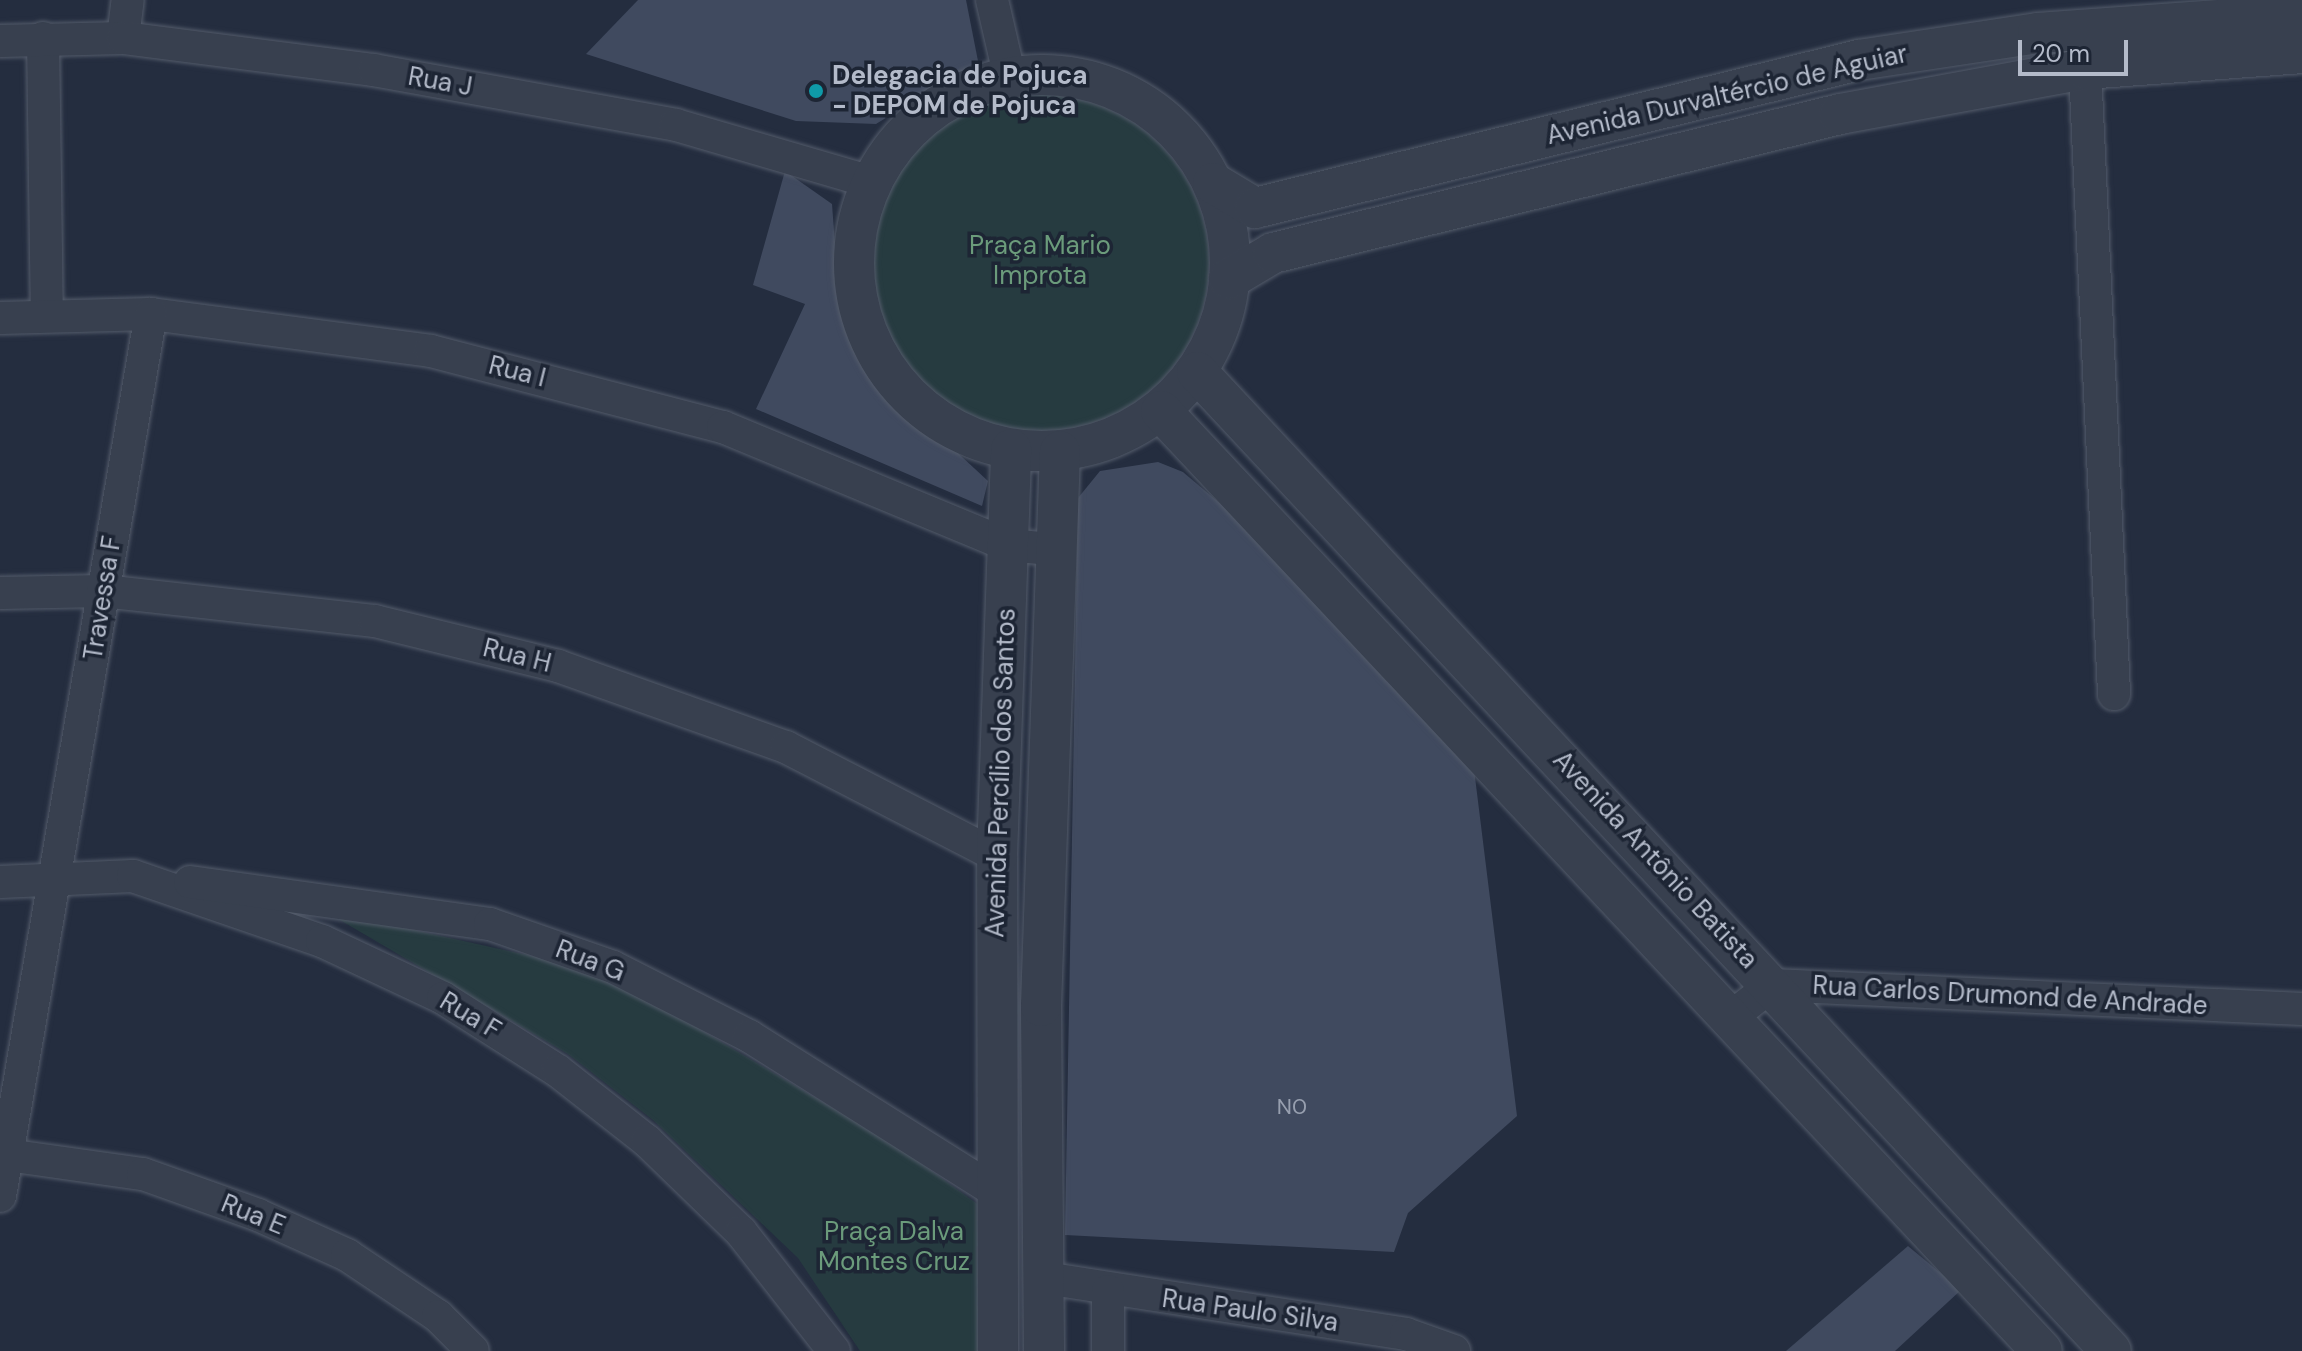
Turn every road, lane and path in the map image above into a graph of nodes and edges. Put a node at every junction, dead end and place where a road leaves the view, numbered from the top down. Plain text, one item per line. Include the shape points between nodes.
1 (128, 0) edge
2 (992, 0) edge
3 (2222, 8) edge
4 (2302, 14) edge
5 (43, 38) junction
6 (123, 38) junction
7 (0, 41) edge
8 (2302, 53) edge
9 (2085, 69) junction
10 (1010, 78) junction
11 (1683, 104) junction
12 (1691, 150) junction
13 (871, 182) junction
14 (1213, 183) junction
15 (1229, 279) junction
16 (47, 313) junction
17 (151, 314) junction
18 (0, 318) edge
19 (1197, 372) junction
20 (1161, 411) junction
21 (1011, 449) junction
22 (1060, 451) junction
23 (1008, 545) junction
24 (1051, 549) junction
25 (103, 591) junction
26 (0, 593) edge
27 (2114, 694) dead end
28 (997, 856) junction
29 (133, 876) junction
30 (0, 882) edge
31 (58, 882) junction
32 (997, 917) junction
33 (1048, 917) junction
34 (1772, 985) junction
35 (2301, 1010) edge
36 (1730, 1018) junction
37 (996, 1098) junction
38 (1046, 1099) junction
39 (4, 1154) edge
40 (0, 1196) edge
41 (997, 1201) junction
42 (1045, 1216) junction
43 (1045, 1278) junction
44 (1108, 1291) junction
45 (1450, 1350) edge
46 (473, 1351) edge
47 (834, 1351) edge
48 (998, 1351) edge
49 (1044, 1351) edge
50 (1108, 1351) edge
51 (2042, 1351) edge
52 (2111, 1351) edge

1 - 6 street
2 - 10 street
3 - 4 street, Avenida Durvaltércio de Aguiar
3 - 11 street, Avenida Durvaltércio de Aguiar via 1859,60
5 - 6 street, Rua J
5 - 7 street, Rua J
5 - 16 street
6 - 13 street, Rua J via 374,70 632,116
8 - 9 street, Avenida Durvaltércio de Aguiar
9 - 12 street, Avenida Durvaltércio de Aguiar via 1840,114
9 - 27 street
10 - 13 street via 928,113 895,144
10 - 14 street via 1059,76 1107,87 1150,109 1187,142
11 - 12 street
11 - 14 street, Avenida Durvaltércio de Aguiar via 1255,208
12 - 15 street, Avenida Durvaltércio de Aguiar via 1273,253
13 - 21 street via 853,260 869,339 917,404
14 - 15 street via 1224,210
15 - 19 street via 1217,336
16 - 17 street, Rua I
16 - 18 street, Rua I
17 - 23 street, Rua I via 431,351 584,389 723,427
17 - 25 street, Travessa F
19 - 20 street
19 - 34 street, Avenida Antônio Batista
20 - 22 street via 1130,431
20 - 36 street, Avenida Antônio Batista
21 - 22 street
21 - 23 street, Avenida Percílio dos Santos
22 - 24 street, Avenida Percílio dos Santos
23 - 24 street, Rua I
23 - 28 street, Avenida Percílio dos Santos
24 - 33 street, Avenida Percílio dos Santos
25 - 26 street, Rua H
25 - 28 street, Rua H via 375,621 558,666 786,747
25 - 31 street, Travessa F
28 - 32 street, Avenida Percílio dos Santos
29 - 31 street, Rua F
29 - 41 street, Rua G via 490,924 613,967 749,1036
29 - 47 street, Rua F via 322,941 443,998 558,1071 647,1141 741,1232
30 - 31 street, Rua F
31 - 39 street, Travessa F
32 - 33 street
32 - 37 street, Avenida Percílio dos Santos
33 - 38 street, Avenida Percílio dos Santos via 1041,1006
34 - 35 street, Rua Carlos Drumond de Andrade
34 - 36 street
34 - 52 street, Avenida Antônio Batista
36 - 51 street, Avenida Antônio Batista
37 - 38 street
37 - 41 street, Avenida Percílio dos Santos
38 - 42 street, Avenida Percílio dos Santos
39 - 40 street, Travessa F
39 - 46 street, Rua E via 143,1174 258,1215 347,1255 438,1316
41 - 42 street
41 - 48 street, Avenida Percílio dos Santos
42 - 43 street, Avenida Percílio dos Santos
43 - 44 street, Rua Paulo Silva
43 - 49 street, Avenida Percílio dos Santos
44 - 45 street, Rua Paulo Silva via 1246,1306
44 - 50 street

